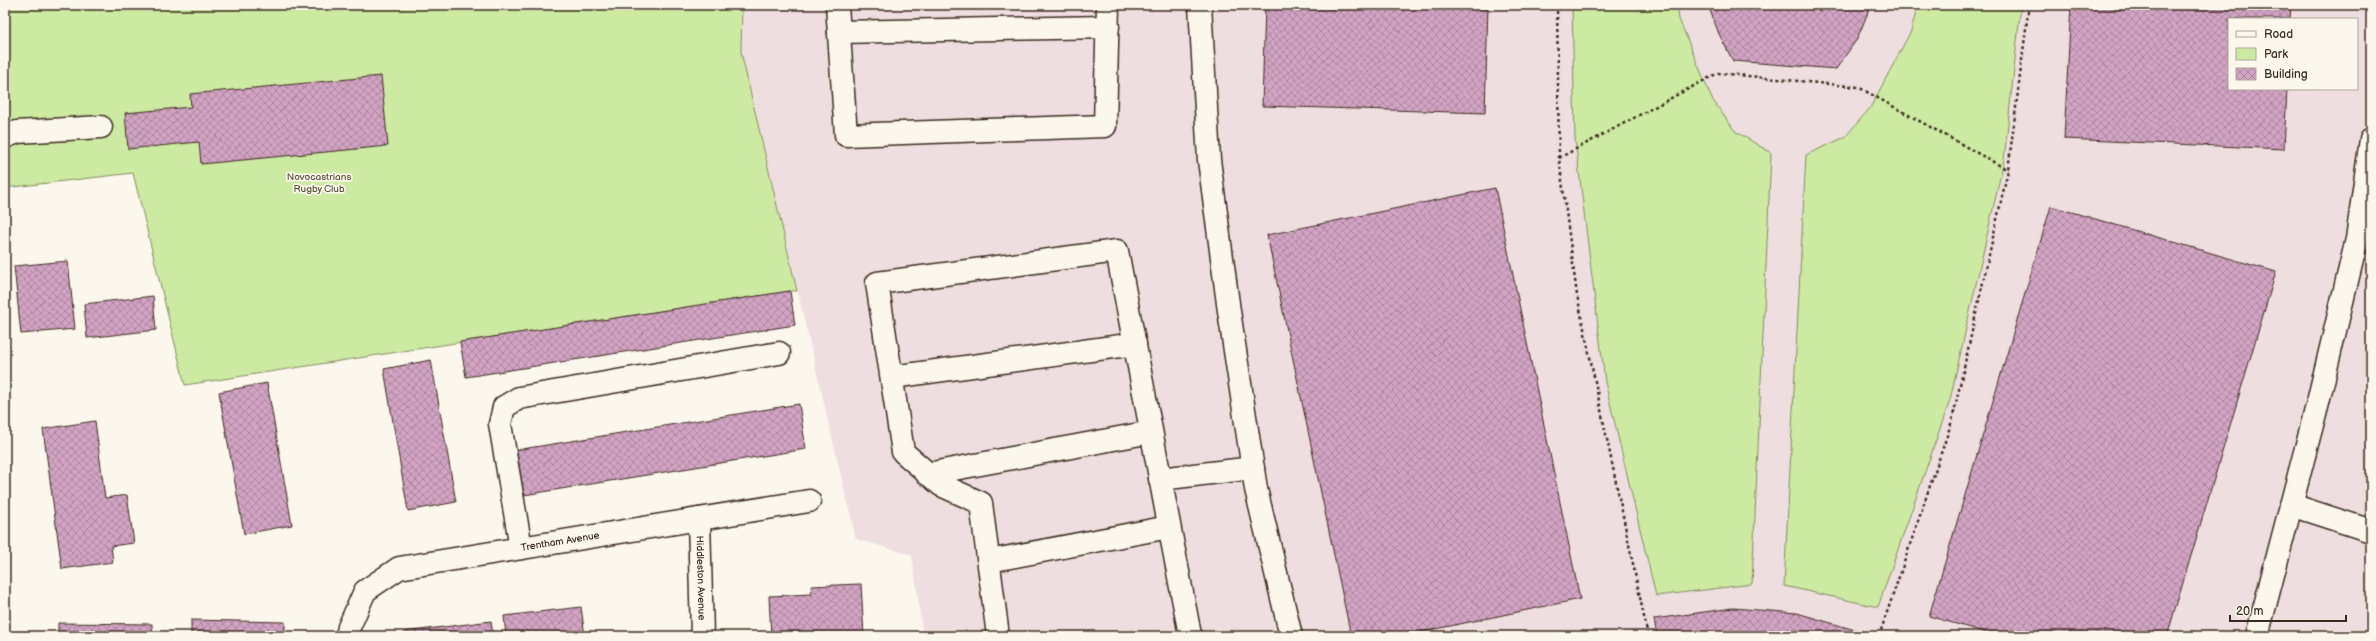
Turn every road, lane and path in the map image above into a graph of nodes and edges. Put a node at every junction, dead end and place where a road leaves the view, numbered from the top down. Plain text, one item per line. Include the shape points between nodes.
1 (837, 5) edge
2 (1108, 5) edge
3 (1200, 5) edge
4 (1557, 5) edge
5 (2029, 5) edge
6 (1108, 28) junction
7 (839, 32) junction
8 (101, 127) dead end
9 (5, 137) edge
10 (2371, 139) edge
11 (1559, 158) junction
12 (2008, 170) junction
13 (1135, 344) junction
14 (778, 353) dead end
15 (892, 376) junction
16 (1151, 432) junction
17 (1253, 468) junction
18 (927, 474) junction
19 (1160, 479) junction
20 (810, 501) dead end
21 (2291, 504) junction
22 (699, 520) junction
23 (1169, 527) junction
24 (2371, 532) edge
25 (521, 548) junction
26 (988, 561) junction
27 (347, 636) edge
28 (702, 636) edge
29 (998, 636) edge
30 (1187, 636) edge
31 (1291, 636) edge
32 (1648, 636) edge
33 (1879, 636) edge
34 (2257, 636) edge

1 - 7 street
2 - 6 street
3 - 17 street via 1209,160
4 - 11 path
5 - 12 path
6 - 7 street
6 - 7 street via 1105,126 846,135
8 - 9 street via 17,132
10 - 21 street via 2357,239
11 - 12 path via 1718,73 1858,87
11 - 32 path via 1577,295
12 - 33 path via 1952,420
13 - 15 street
13 - 15 street via 1117,251 877,283
13 - 16 street
14 - 25 street via 519,398 504,407 500,424
15 - 18 street via 903,452
16 - 18 street
16 - 19 street
17 - 19 street
17 - 31 street
18 - 26 street via 941,485 981,503
19 - 23 street
20 - 22 street, Trentham Avenue
21 - 24 street
21 - 34 street
22 - 25 street, Trentham Avenue
22 - 28 street, Hiddleston Avenue
23 - 26 street
23 - 30 street via 1190,636
25 - 27 street, Trentham Avenue via 399,568 366,591
26 - 29 street

